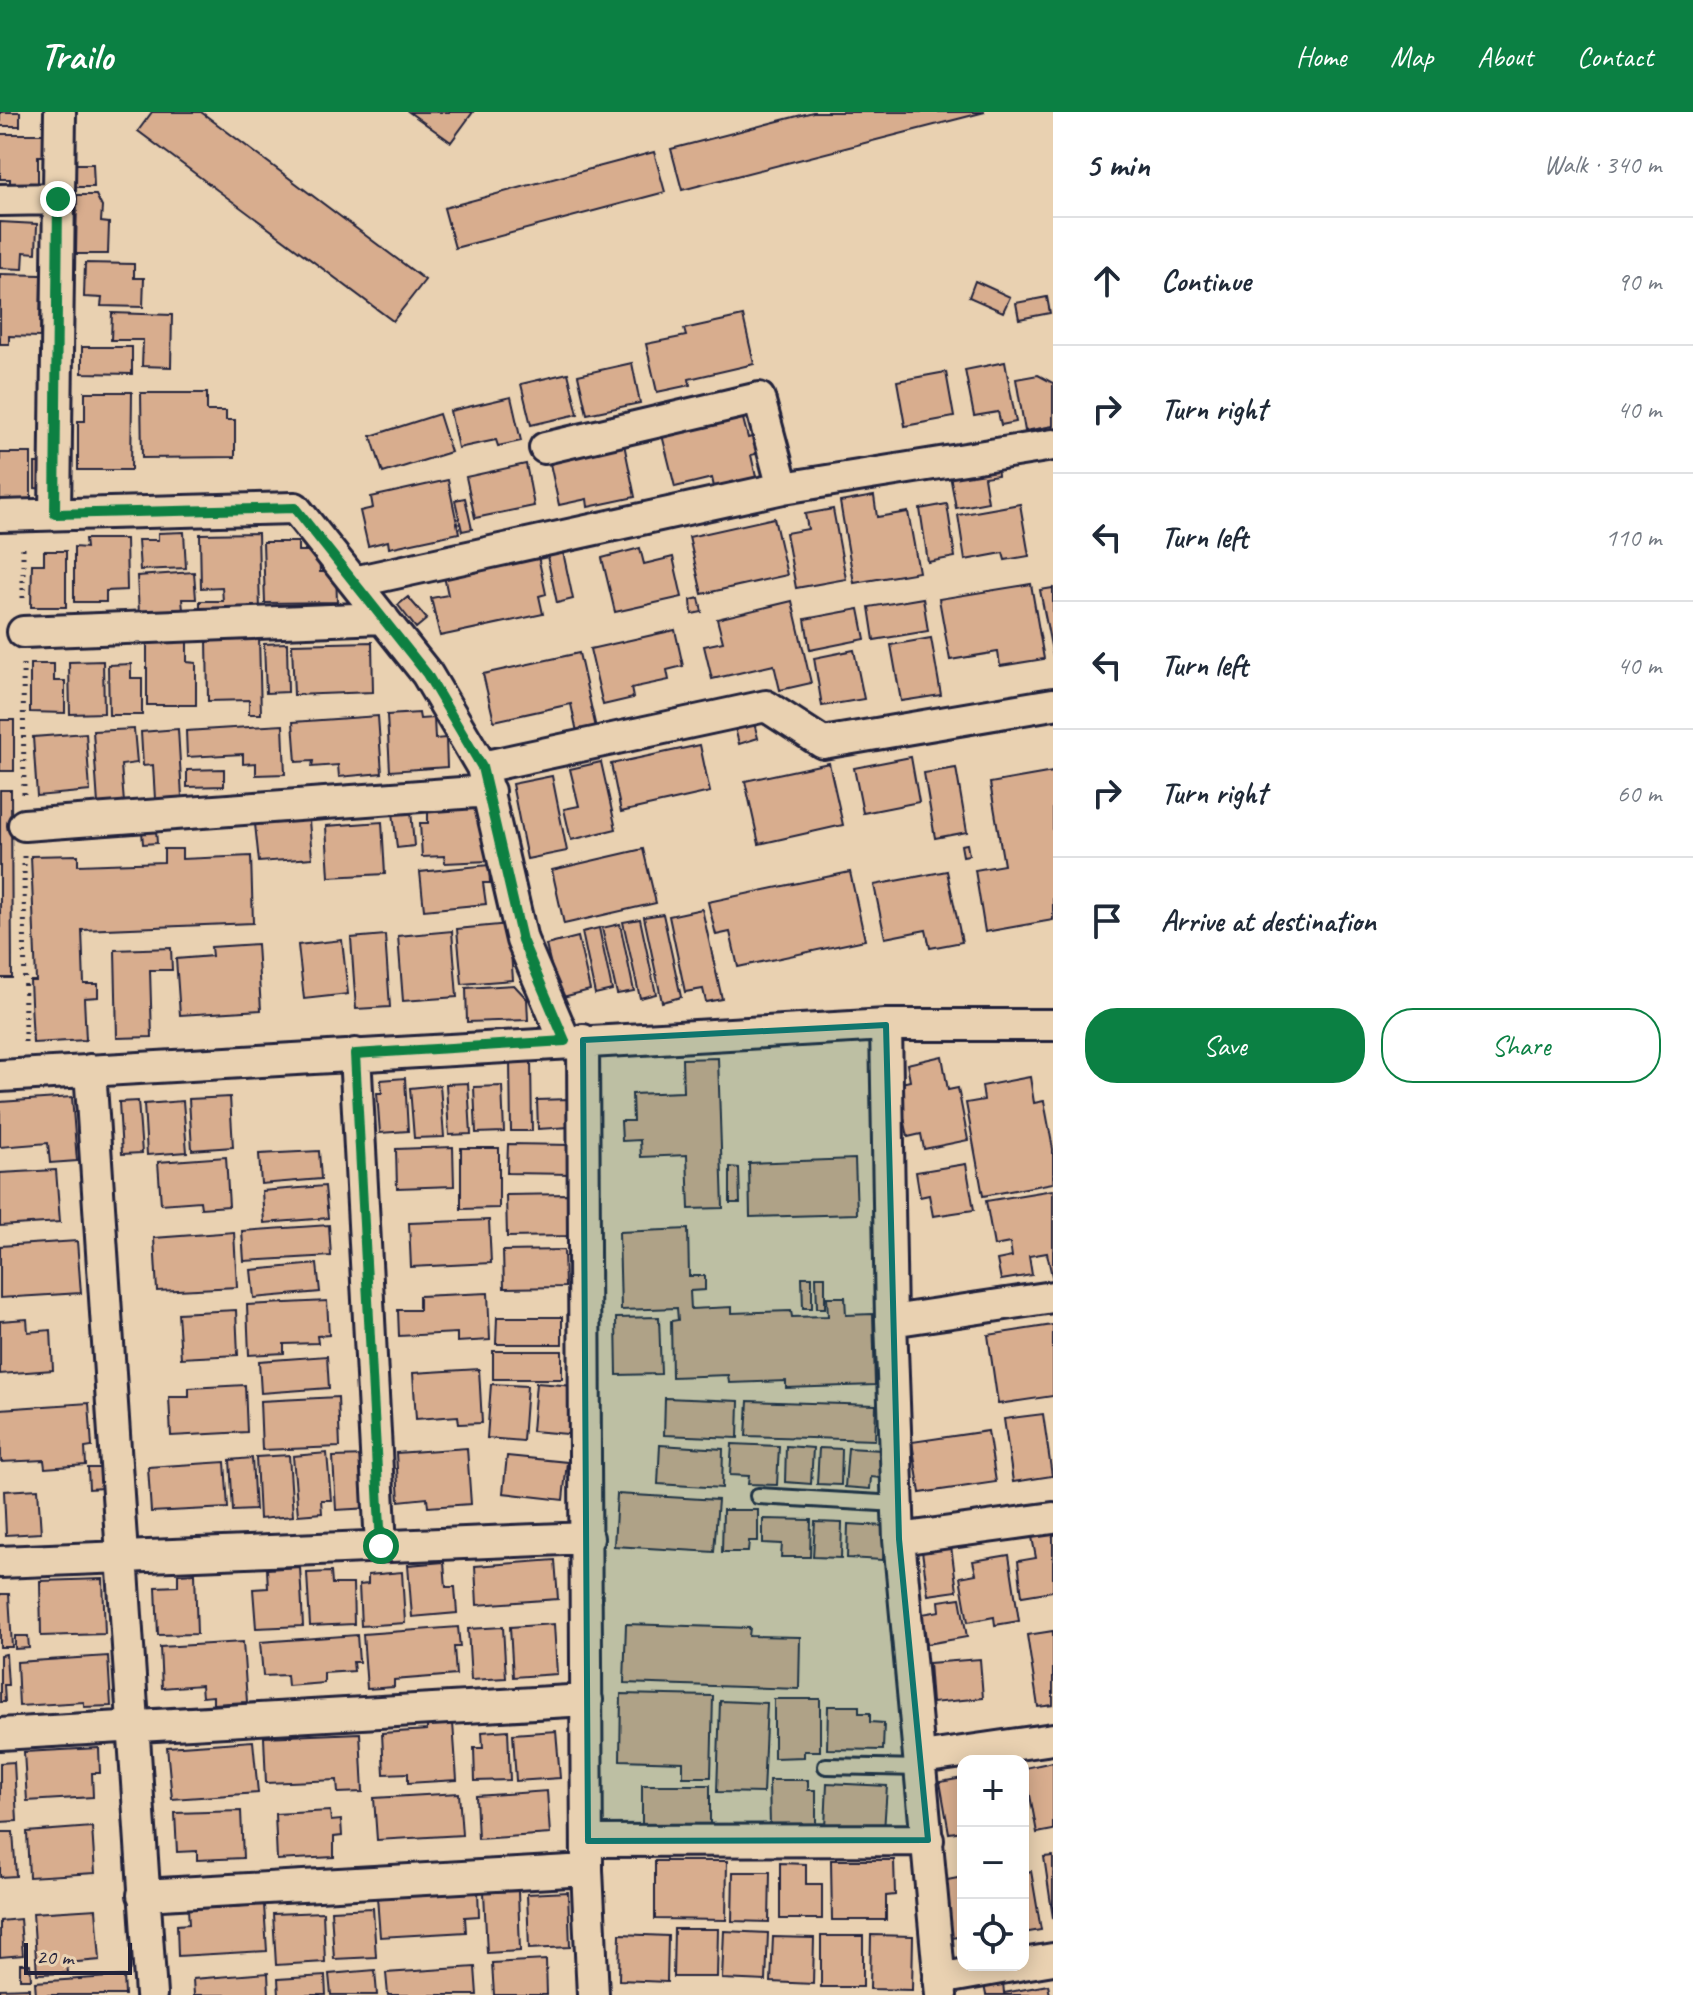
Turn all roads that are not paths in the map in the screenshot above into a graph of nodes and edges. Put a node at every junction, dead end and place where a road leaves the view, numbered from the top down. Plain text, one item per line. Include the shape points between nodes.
1 (60, 112) edge
2 (58, 199) junction
3 (0, 200) edge
4 (1053, 445) edge
5 (545, 448) dead end
6 (783, 488) junction
7 (55, 514) junction
8 (0, 516) edge
9 (354, 582) junction
10 (383, 618) junction
11 (23, 632) dead end
12 (1053, 704) edge
13 (485, 779) junction
14 (24, 825) dead end
15 (886, 1025) junction
16 (1053, 1025) edge
17 (574, 1041) junction
18 (355, 1054) junction
19 (90, 1070) junction
20 (0, 1076) edge
21 (1053, 1297) edge
22 (891, 1321) junction
23 (758, 1496) dead end
24 (898, 1504) junction
25 (1053, 1518) edge
26 (588, 1538) junction
27 (899, 1539) junction
28 (381, 1546) junction
29 (122, 1557) junction
30 (0, 1562) edge
31 (587, 1700) junction
32 (132, 1726) junction
33 (0, 1734) edge
34 (1053, 1739) edge
35 (921, 1763) junction
36 (826, 1766) dead end
37 (928, 1840) junction
38 (587, 1856) junction
39 (143, 1895) junction
40 (1053, 1959) edge
41 (1029, 1963) edge
42 (996, 1971) edge
43 (940, 1987) edge
44 (151, 1995) edge
45 (593, 1995) edge

1 - 2 street
2 - 3 street
2 - 7 street
4 - 6 street
5 - 6 street via 759,398
6 - 9 street
7 - 8 street
7 - 9 street via 295,508
9 - 10 street
10 - 11 street
10 - 13 street via 427,674
12 - 13 street via 823,743 766,706
13 - 14 street
13 - 17 street via 522,940
15 - 16 street
15 - 17 street
15 - 22 street
17 - 18 street
17 - 26 street
18 - 19 street
18 - 28 street
19 - 20 street
19 - 29 street
21 - 22 street
22 - 24 street
23 - 24 lane
24 - 27 street
25 - 27 street
26 - 28 street
26 - 31 street
27 - 35 street
28 - 29 street
29 - 30 street
29 - 32 street
31 - 32 street
31 - 38 street
32 - 33 street
32 - 39 street
34 - 35 street
35 - 36 lane
35 - 37 street
37 - 38 street
37 - 43 street
38 - 39 street
38 - 45 street
39 - 44 street
40 - 41 street
42 - 43 street

